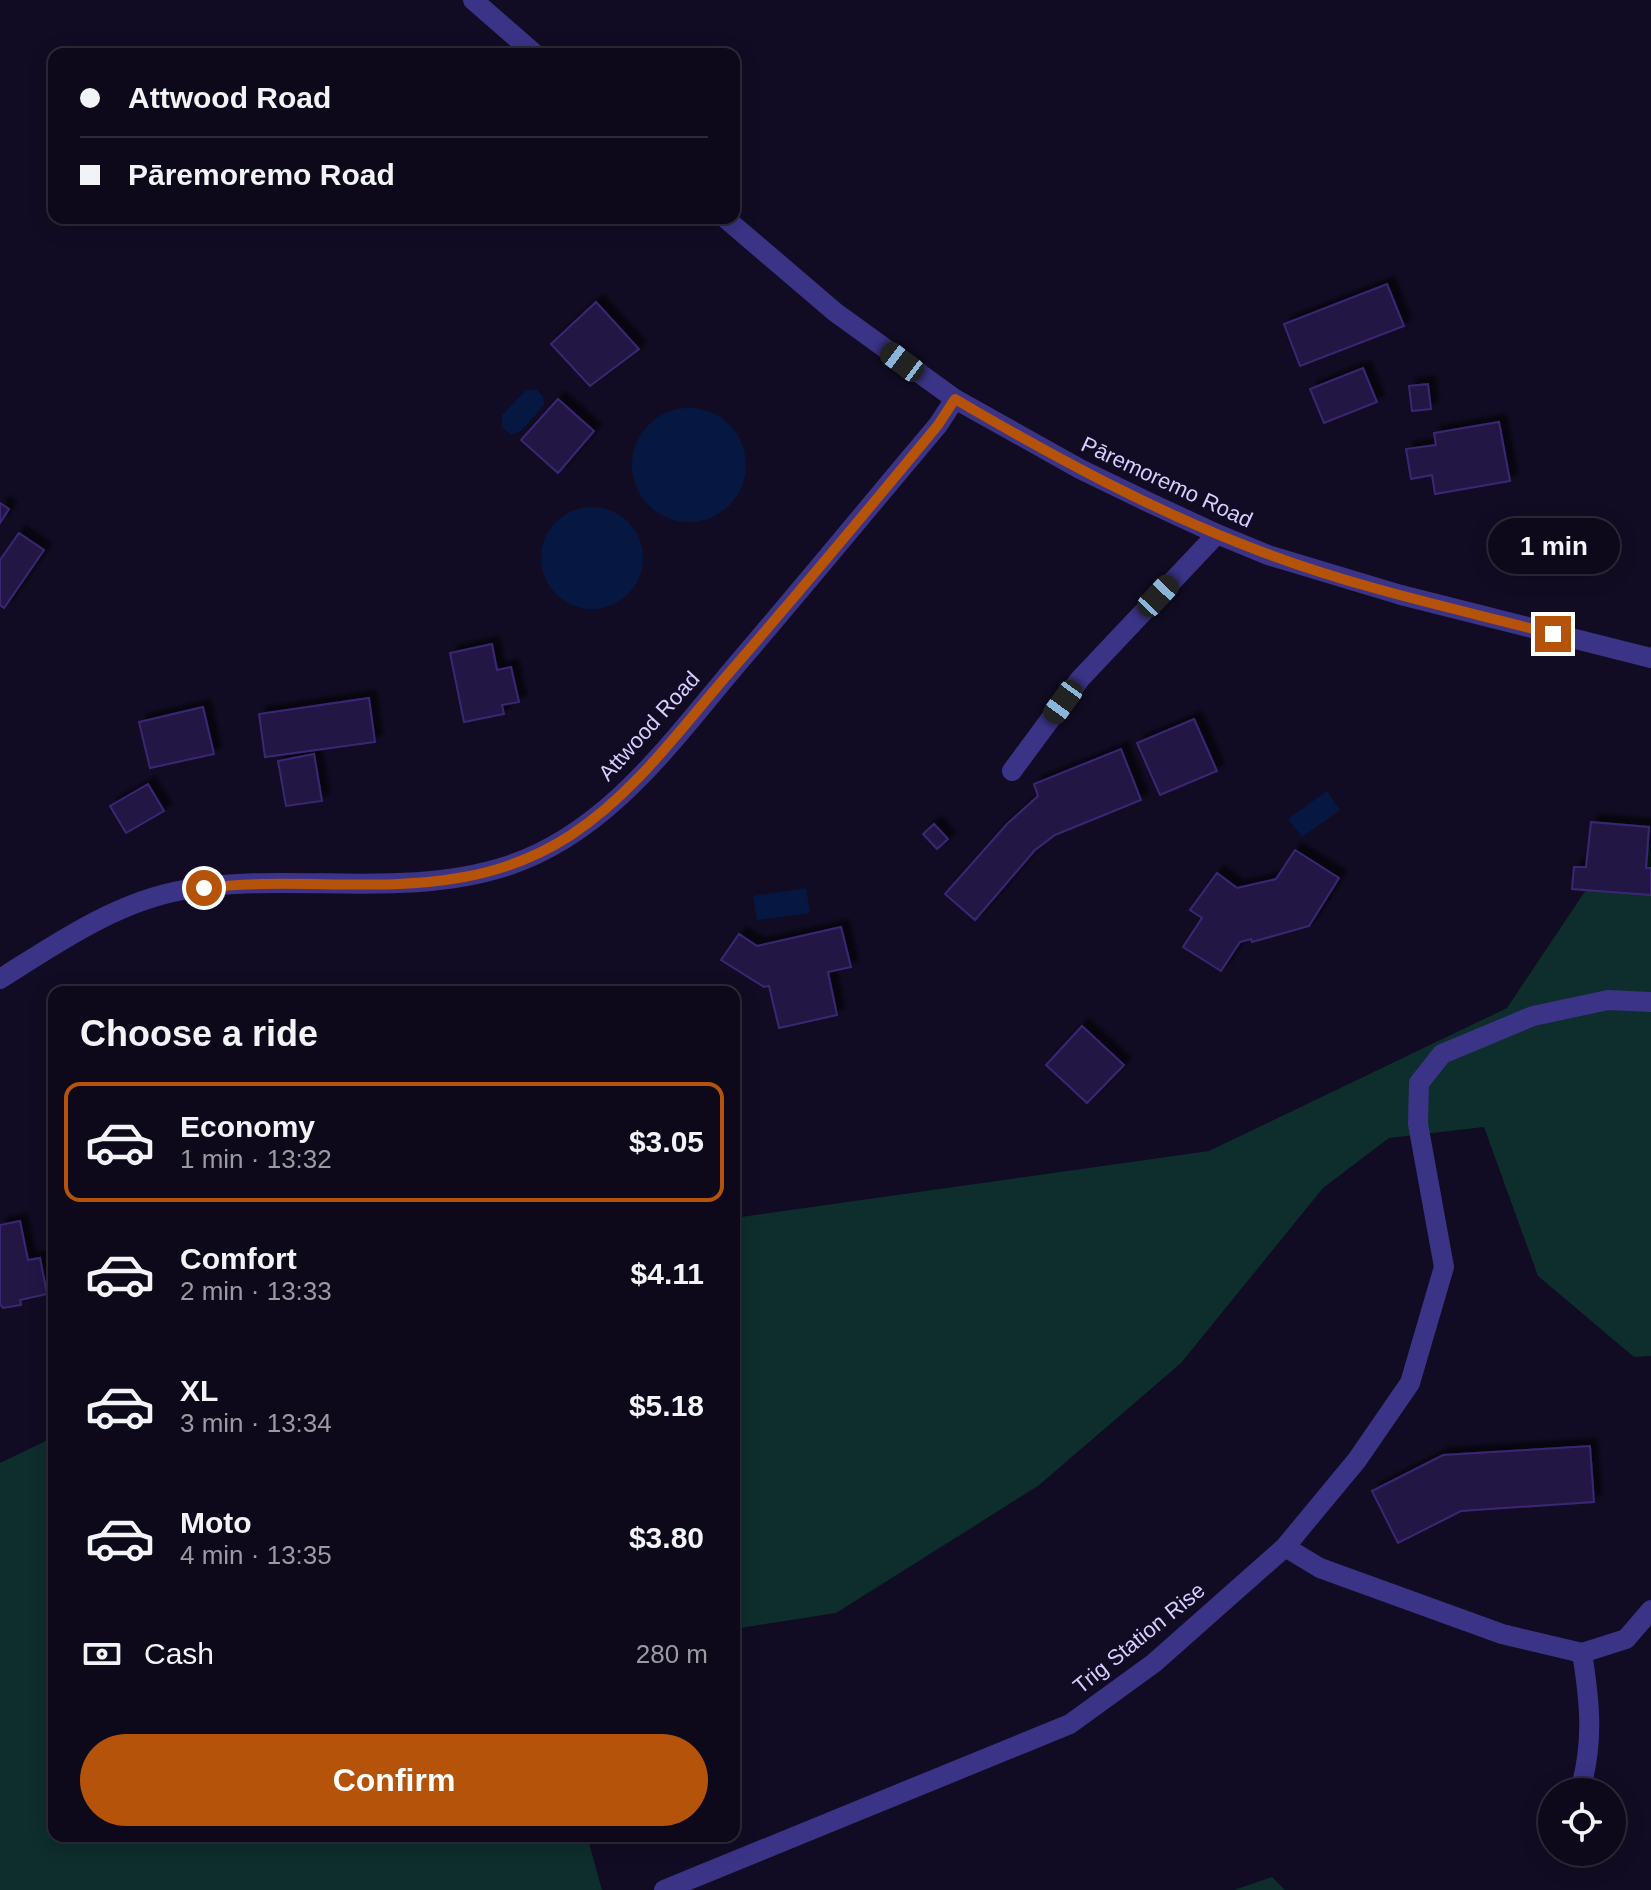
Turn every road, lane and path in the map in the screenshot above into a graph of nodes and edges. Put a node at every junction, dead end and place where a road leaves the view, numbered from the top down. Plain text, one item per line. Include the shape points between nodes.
1 (473, 0) edge
2 (528, 48) edge
3 (732, 224) edge
4 (955, 399) junction
5 (1217, 534) junction
6 (1651, 658) edge
7 (1012, 771) dead end
8 (0, 979) edge
9 (1651, 1002) edge
10 (1285, 1547) junction
11 (1651, 1610) edge
12 (1582, 1653) junction
13 (1584, 1778) edge
14 (664, 1890) edge

1 - 2 street
3 - 4 street, Pāremoremo Road via 835,312
4 - 5 street, Pāremoremo Road via 1080,469
4 - 8 street, Attwood Road via 636,782 570,836 507,866 464,877 224,885 156,896 97,921
5 - 6 street, Pāremoremo Road via 1401,595
5 - 7 street via 1080,679
9 - 10 street, Trig Station Rise via 1608,1000 1533,1016 1442,1054 1419,1083 1418,1124 1444,1267 1410,1383 1357,1460
10 - 12 street via 1320,1568 1502,1634
10 - 14 street, Trig Station Rise via 1154,1663 1070,1724
11 - 12 street via 1626,1639
12 - 13 street via 1591,1706

